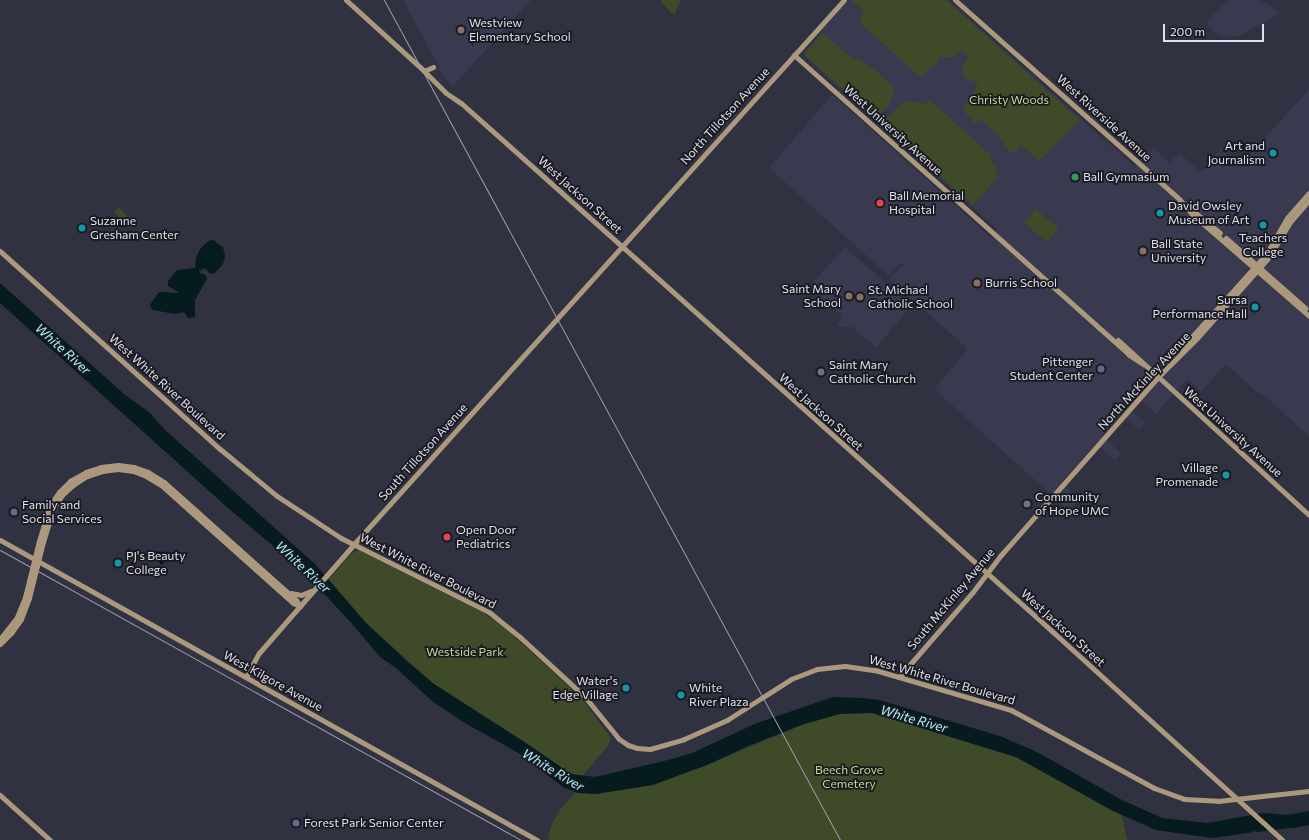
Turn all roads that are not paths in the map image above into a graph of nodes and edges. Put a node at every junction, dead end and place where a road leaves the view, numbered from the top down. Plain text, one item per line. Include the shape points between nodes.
1 (346, 0) edge
2 (844, 0) edge
3 (955, 0) edge
4 (794, 55) junction
5 (433, 67) dead end
6 (424, 71) junction
7 (1309, 193) edge
8 (1309, 200) edge
9 (621, 245) junction
10 (0, 251) edge
11 (1257, 266) junction
12 (1309, 312) edge
13 (1309, 316) edge
14 (1158, 378) junction
15 (1309, 515) edge
16 (1019, 535) joint
17 (0, 540) edge
18 (41, 542) junction
19 (354, 544) junction
20 (987, 573) junction
21 (284, 590) junction
22 (308, 594) junction
23 (27, 597) junction
24 (300, 606) junction
25 (0, 639) edge
26 (0, 644) edge
27 (246, 677) junction
28 (899, 677) junction
29 (1309, 791) edge
30 (0, 795) edge
31 (1238, 799) junction
32 (50, 840) edge
33 (537, 840) edge
34 (1282, 840) edge

1 - 6 main road, West Jackson Street
2 - 4 main road, North Tillotson Avenue
3 - 11 main road, West Riverside Avenue via 1185,204 1192,213
4 - 9 main road, North Tillotson Avenue
4 - 14 main road, West University Avenue via 1116,338
5 - 6 main road
6 - 9 main road, West Jackson Street
7 - 11 main road, North McKinley Avenue via 1287,218 1272,246
8 - 11 main road, North McKinley Avenue via 1290,222 1278,244
9 - 19 main road, South Tillotson Avenue
9 - 20 main road, West Jackson Street
10 - 19 main road, West White River Boulevard via 258,481 313,521
11 - 12 main road
11 - 13 main road, West Riverside Avenue
11 - 14 main road, North McKinley Avenue via 1197,338
14 - 15 main road, West University Avenue
14 - 16 main road, North McKinley Avenue
16 - 20 main road, South McKinley Avenue
17 - 27 main road, West Kilgore Avenue
18 - 21 main road via 50,505 70,481 101,467 134,467 164,482
18 - 23 main road, bridge
18 - 24 main road via 54,507 73,485 87,476 102,471 133,471 161,485 293,603
19 - 22 main road, South Tillotson Avenue
19 - 28 main road, West White River Boulevard via 489,612 585,697 619,739 637,748 653,748 711,728 791,679 817,669 860,667
20 - 28 main road, South McKinley Avenue
20 - 31 main road, West Jackson Street
21 - 22 main road via 297,596
21 - 24 main road
22 - 24 main road
23 - 25 main road via 17,617
23 - 26 main road via 21,619
24 - 27 main road via 259,653
27 - 33 main road, West Kilgore Avenue
28 - 31 main road, West White River Boulevard via 1018,713 1147,784 1172,795 1197,801
29 - 31 main road, West White River Boulevard
30 - 32 main road
31 - 34 main road, West Jackson Street

